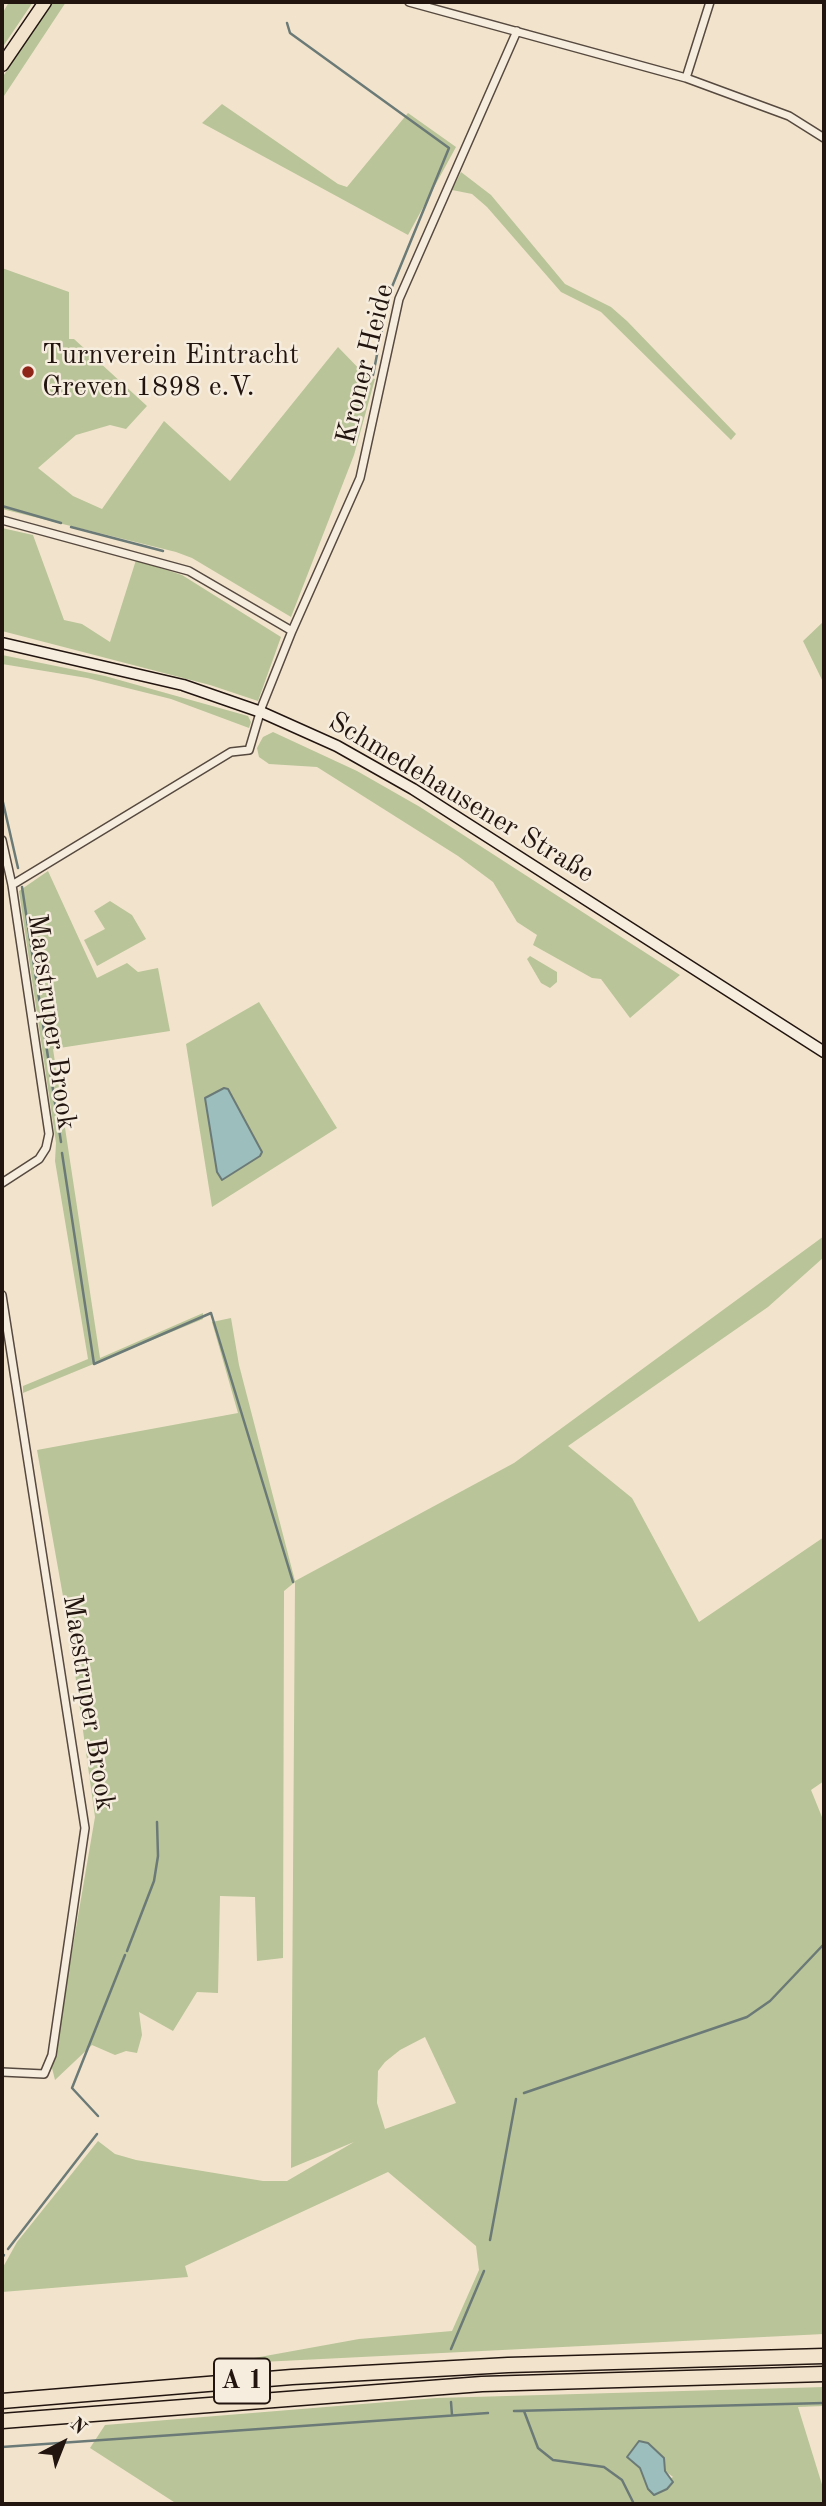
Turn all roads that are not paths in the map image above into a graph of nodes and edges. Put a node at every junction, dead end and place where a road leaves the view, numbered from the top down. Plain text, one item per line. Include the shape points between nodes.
1 (45, 2) edge
2 (409, 2) edge
3 (710, 2) edge
4 (517, 30) junction
5 (2, 65) edge
6 (686, 78) junction
7 (824, 138) edge
8 (2, 520) edge
9 (292, 631) junction
10 (2, 643) edge
11 (261, 712) junction
12 (2, 840) edge
13 (12, 885) junction
14 (824, 1052) edge
15 (2, 1183) edge
16 (2, 1295) edge
17 (2, 2072) edge
18 (824, 2356) edge
19 (824, 2374) edge
20 (2, 2401) edge
21 (2, 2423) edge

1 - 5 main road
2 - 4 street
3 - 6 street
4 - 6 street
4 - 9 street, Kroner Heide via 399,299 360,478
6 - 7 street via 789,116
8 - 9 street via 189,571
9 - 11 street, Kroner Heide
10 - 11 main road, Schmedehausener Straße via 145,675
11 - 13 street, Maestruper Brook via 248,750 231,752
11 - 14 main road, Schmedehausener Straße via 337,746 414,789
12 - 13 street, Maestruper Brook
13 - 15 street, Maestruper Brook via 49,1134 39,1159
16 - 17 street, Maestruper Brook via 85,1828 51,2056 44,2074
18 - 20 highway, A 1 via 508,2365
19 - 21 highway, A 1 via 482,2384

